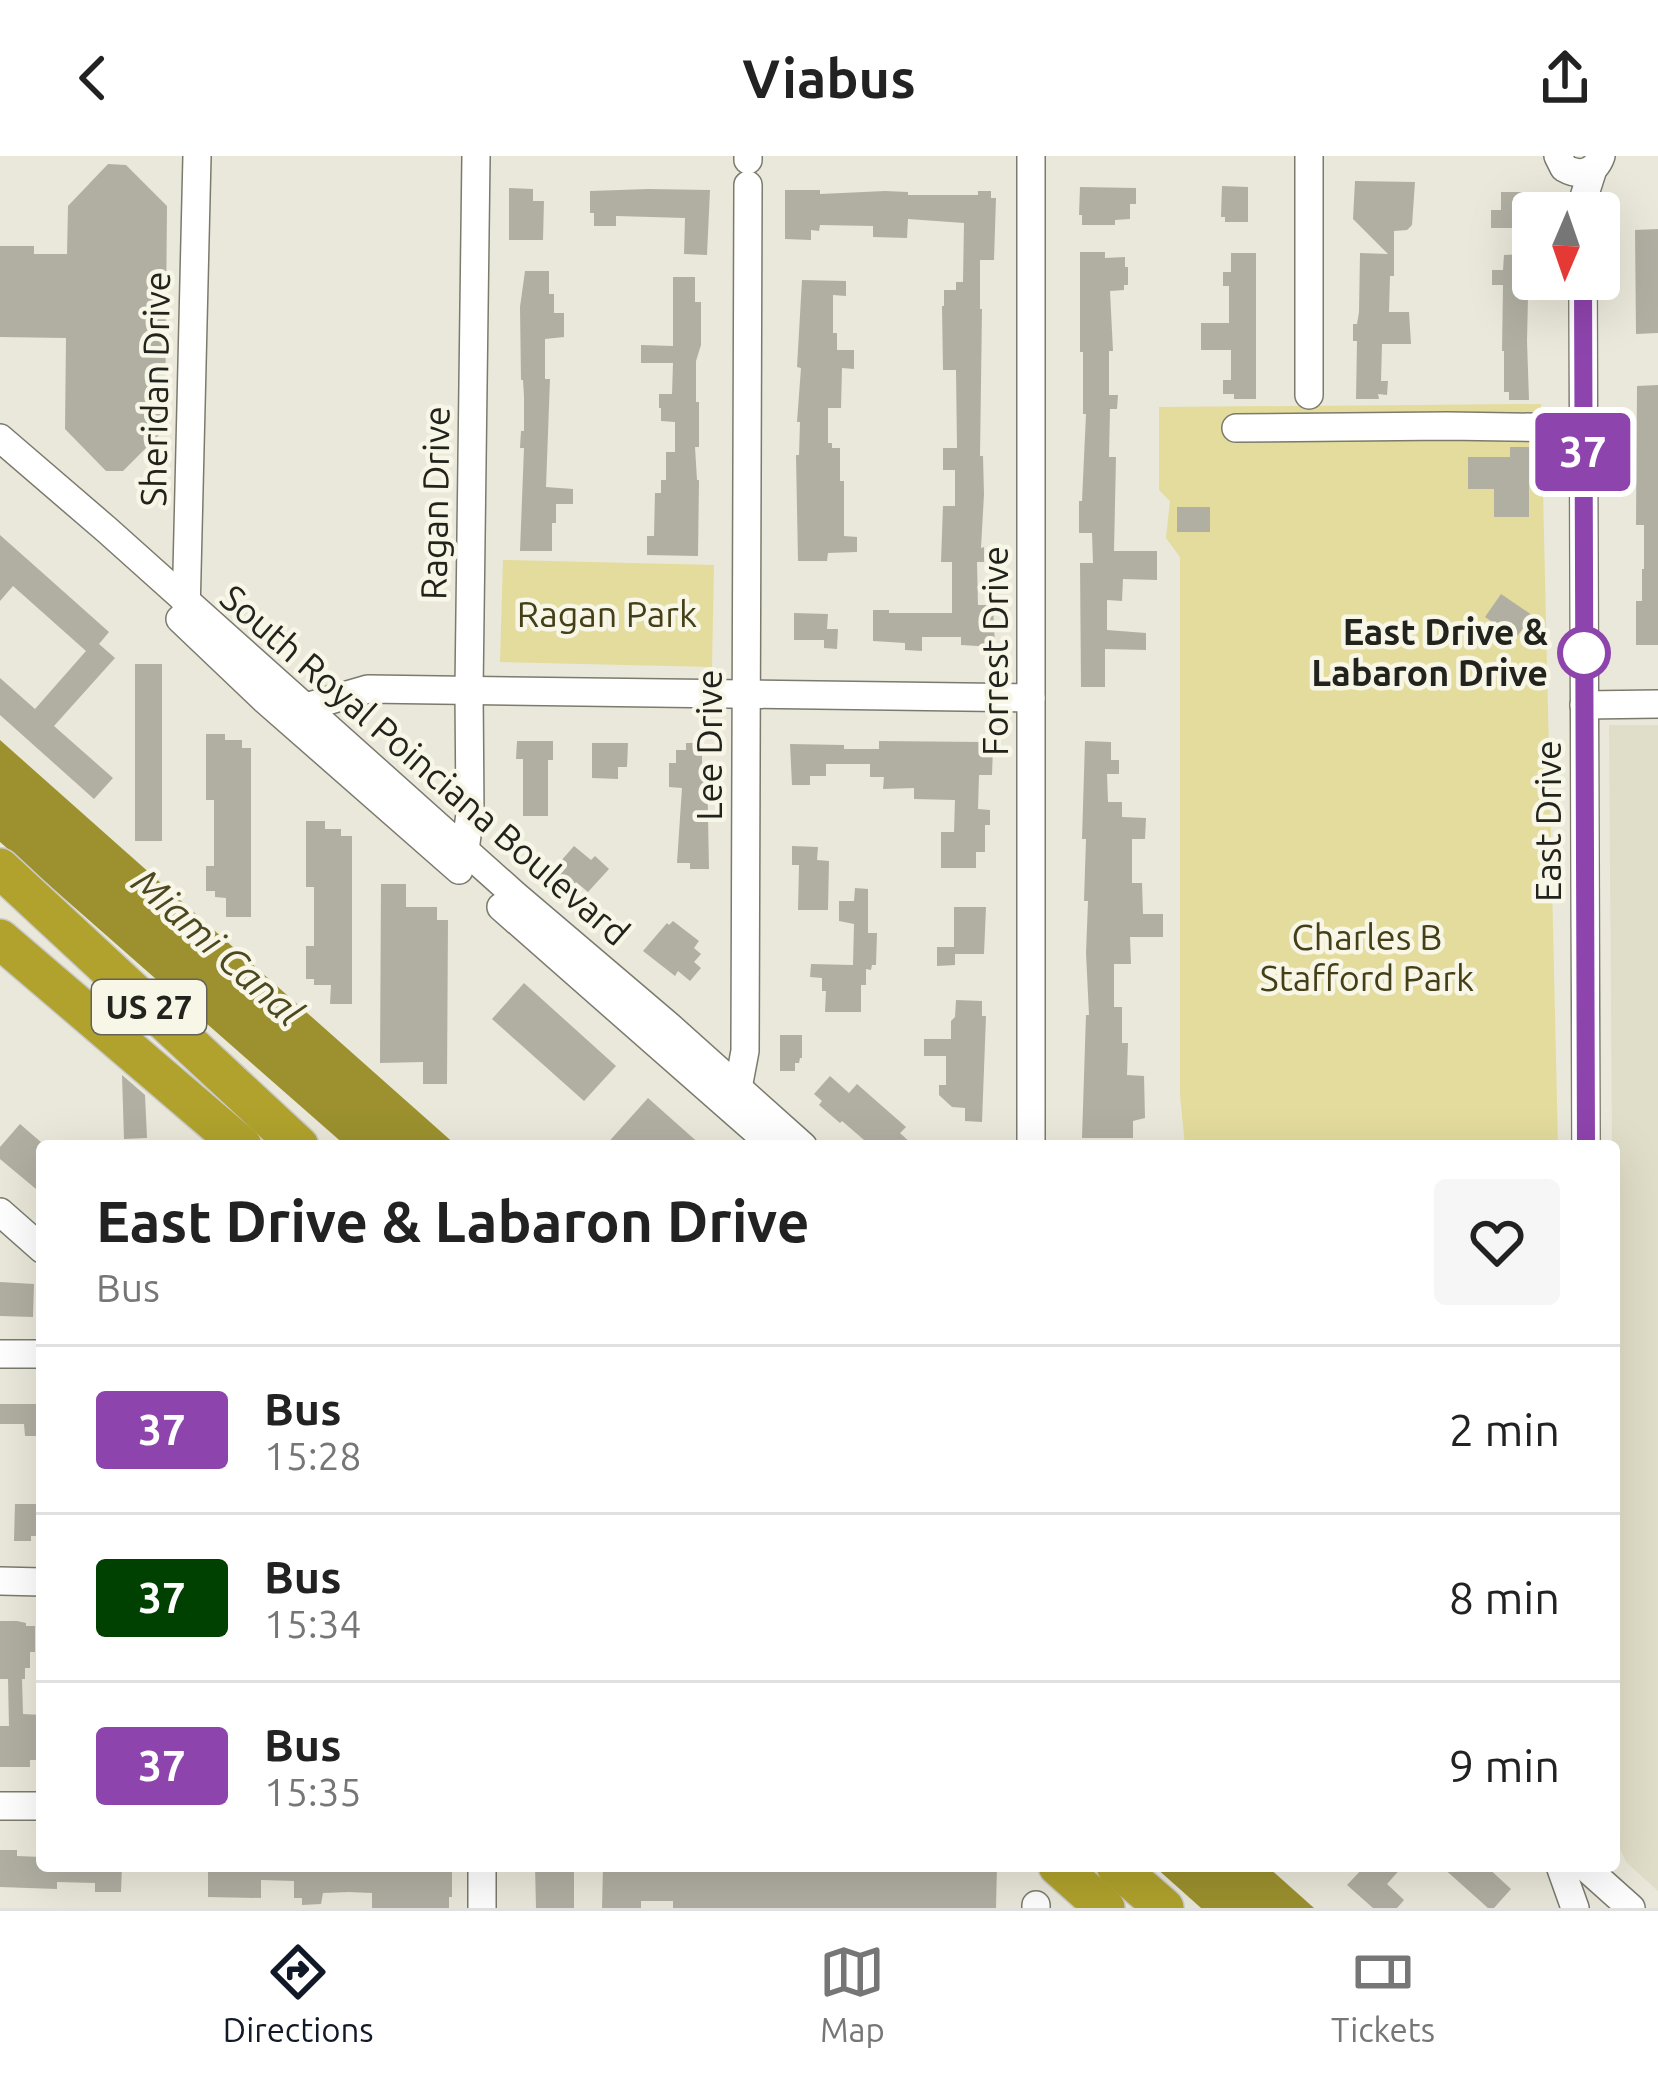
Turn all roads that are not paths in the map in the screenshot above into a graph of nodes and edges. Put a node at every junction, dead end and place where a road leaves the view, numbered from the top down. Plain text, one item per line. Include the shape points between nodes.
1 (196, 156) edge
2 (476, 156) edge
3 (1031, 156) edge
4 (1309, 156) edge
5 (1579, 161) edge
6 (748, 167) edge
7 (1582, 192) edge
8 (1583, 300) edge
9 (1309, 394) dead end
10 (1236, 428) dead end
11 (1583, 428) junction
12 (0, 438) edge
13 (0, 463) edge
14 (186, 613) junction
15 (469, 690) junction
16 (745, 693) junction
17 (1031, 698) junction
18 (1658, 704) edge
19 (1584, 705) junction
20 (306, 707) junction
21 (465, 850) junction
22 (0, 868) edge
23 (0, 913) edge
24 (0, 939) edge
25 (737, 1088) junction
26 (228, 1134) edge
27 (293, 1140) edge
28 (766, 1140) edge
29 (796, 1140) edge
30 (1031, 1140) edge
31 (1586, 1140) edge
32 (0, 1212) edge
33 (36, 1244) edge
34 (0, 1354) edge
35 (36, 1354) edge
36 (0, 1582) edge
37 (36, 1582) edge
38 (0, 1806) edge
39 (36, 1806) edge
40 (482, 1872) edge
41 (1065, 1872) edge
42 (1123, 1872) edge
43 (1562, 1872) edge
44 (1585, 1872) edge
45 (1592, 1872) edge
46 (482, 1908) edge
47 (1105, 1908) edge
48 (1164, 1908) edge
49 (1575, 1908) edge
50 (1584, 1908) edge
51 (1631, 1908) edge

1 - 14 street, Sheridan Drive
2 - 15 street, Ragan Drive
3 - 17 street, Forrest Drive
4 - 9 street
5 - 7 street
6 - 16 street, Lee Drive
8 - 11 street, East Drive
10 - 11 street
11 - 19 street, East Drive
12 - 14 street, South Royal Poinciana Boulevard
13 - 14 street, South Royal Poinciana Boulevard
14 - 20 street, South Royal Poinciana Boulevard
14 - 28 street, South Royal Poinciana Boulevard via 264,699
15 - 16 street
15 - 20 street via 368,689
15 - 21 street, Ragan Drive
16 - 17 street
16 - 25 street, Lee Drive via 745,1051
17 - 30 street, Forrest Drive
18 - 19 street
19 - 31 street, East Drive
20 - 21 street, South Royal Poinciana Boulevard
21 - 25 street, South Royal Poinciana Boulevard
22 - 27 highway, US 27
23 - 26 highway
24 - 26 highway, US 27
25 - 29 street, South Royal Poinciana Boulevard
32 - 33 street
34 - 35 street
36 - 37 street
38 - 39 street
40 - 46 street
41 - 47 highway
42 - 48 highway
43 - 49 street
44 - 50 street
45 - 51 street

